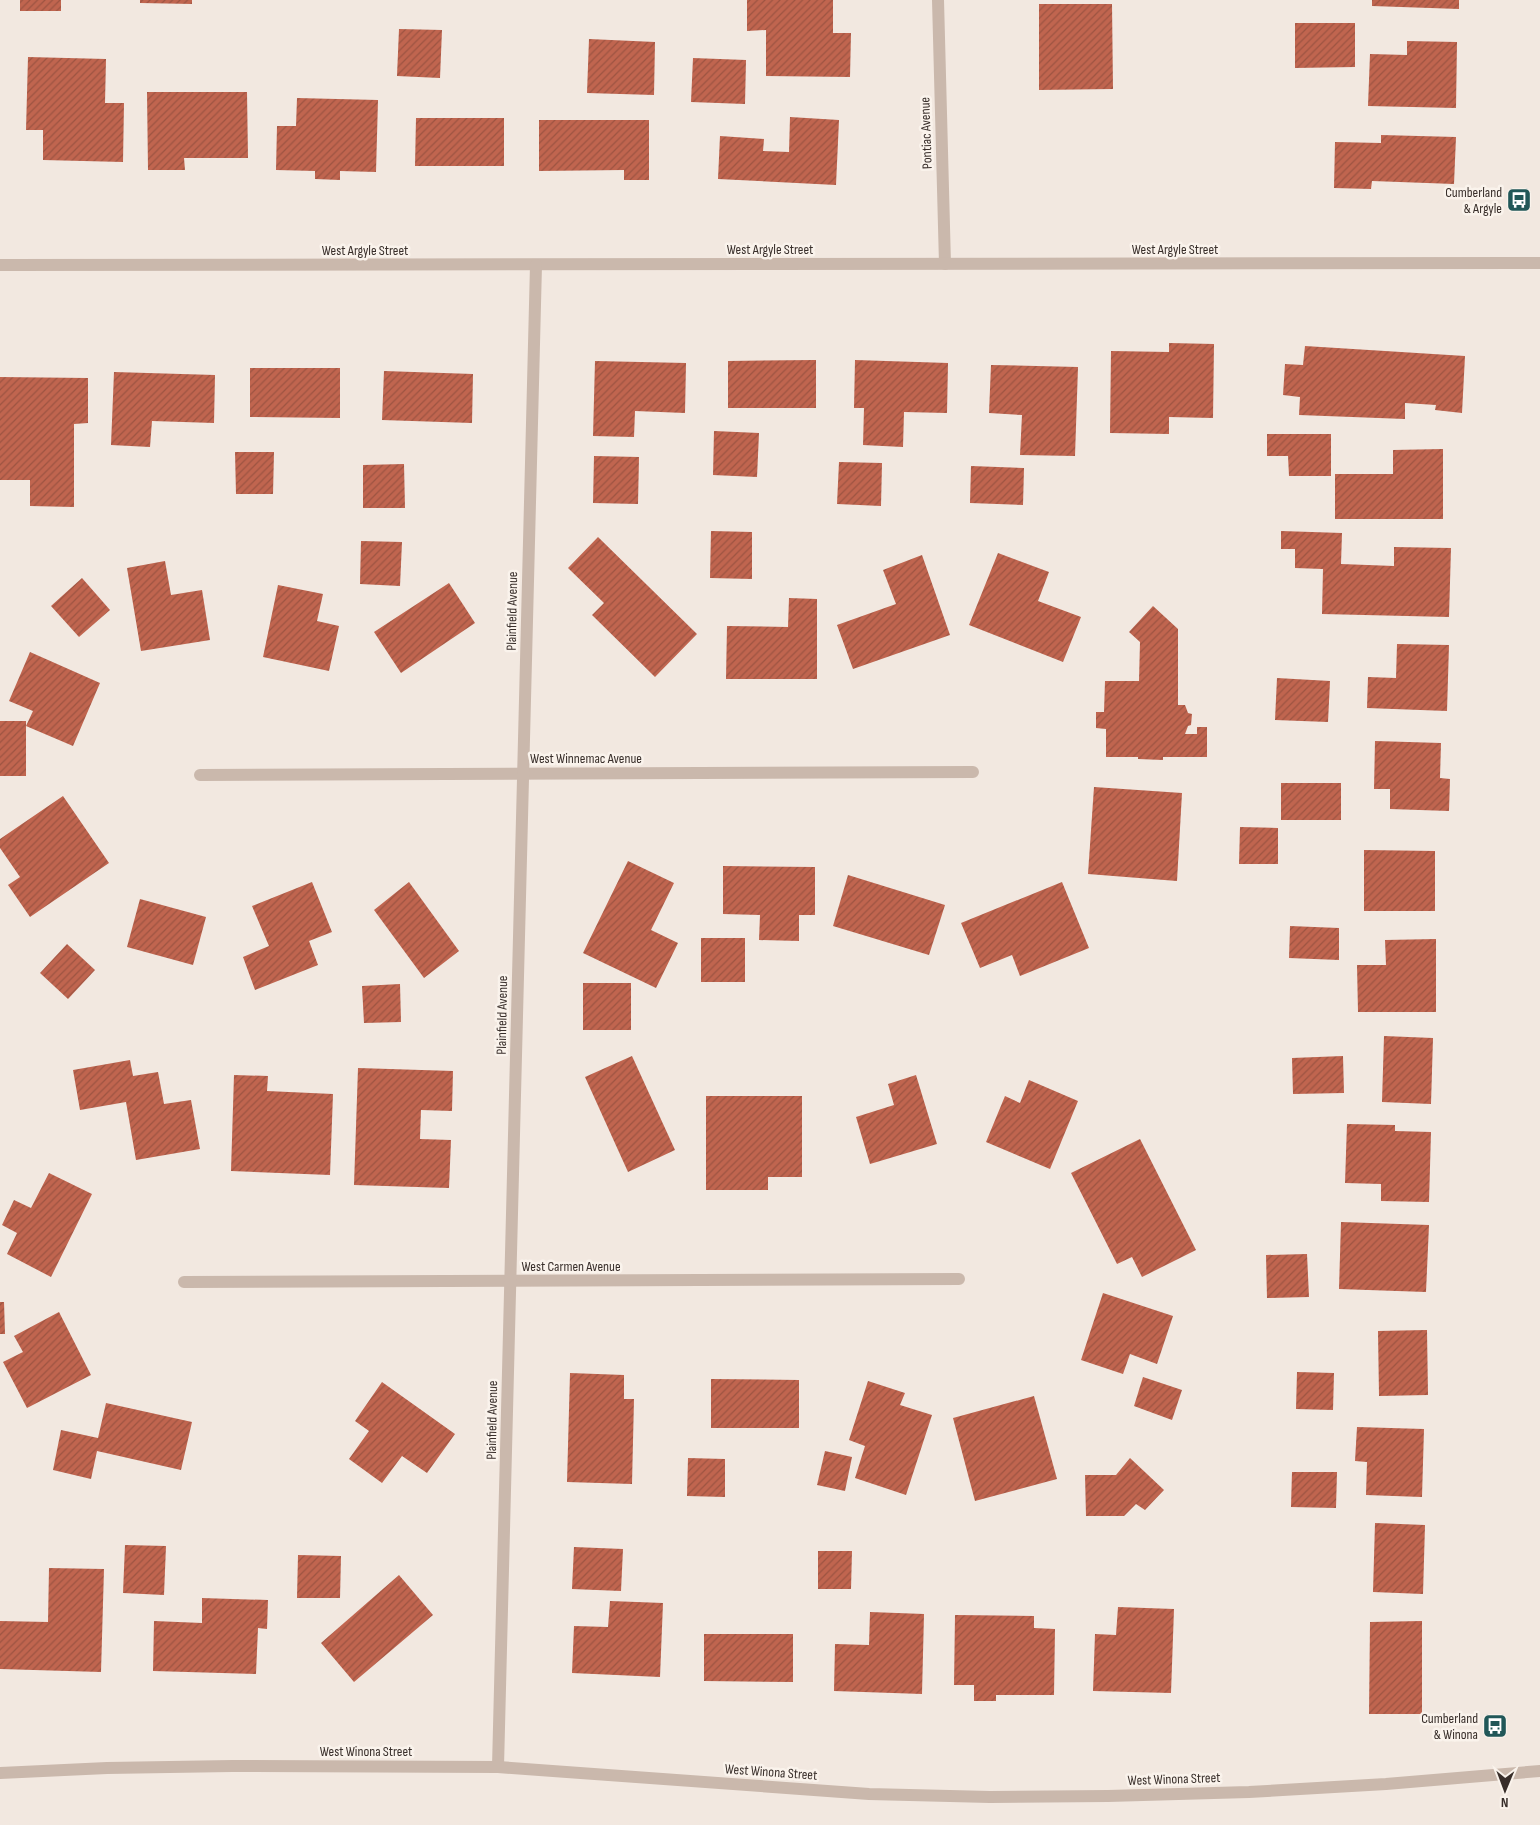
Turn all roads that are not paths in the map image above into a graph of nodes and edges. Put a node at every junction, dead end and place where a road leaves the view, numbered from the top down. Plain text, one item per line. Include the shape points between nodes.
1 (938, 0) edge
2 (1540, 263) edge
3 (945, 264) junction
4 (0, 265) edge
5 (536, 265) junction
6 (973, 772) dead end
7 (523, 774) junction
8 (200, 775) dead end
9 (959, 1279) dead end
10 (510, 1281) junction
11 (184, 1282) dead end
12 (498, 1767) junction
13 (1540, 1771) edge
14 (0, 1773) edge

1 - 3 street, Pontiac Avenue
2 - 3 street, West Argyle Street
3 - 5 street, West Argyle Street
4 - 5 street, West Argyle Street
5 - 7 street, Plainfield Avenue
6 - 7 street, West Winnemac Avenue
7 - 8 street, West Winnemac Avenue
7 - 10 street, Plainfield Avenue
9 - 10 street, West Carmen Avenue
10 - 11 street, West Carmen Avenue
10 - 12 street, Plainfield Avenue
12 - 13 street, West Winona Street via 869,1794 990,1797 1249,1792
12 - 14 street, West Winona Street via 232,1766

